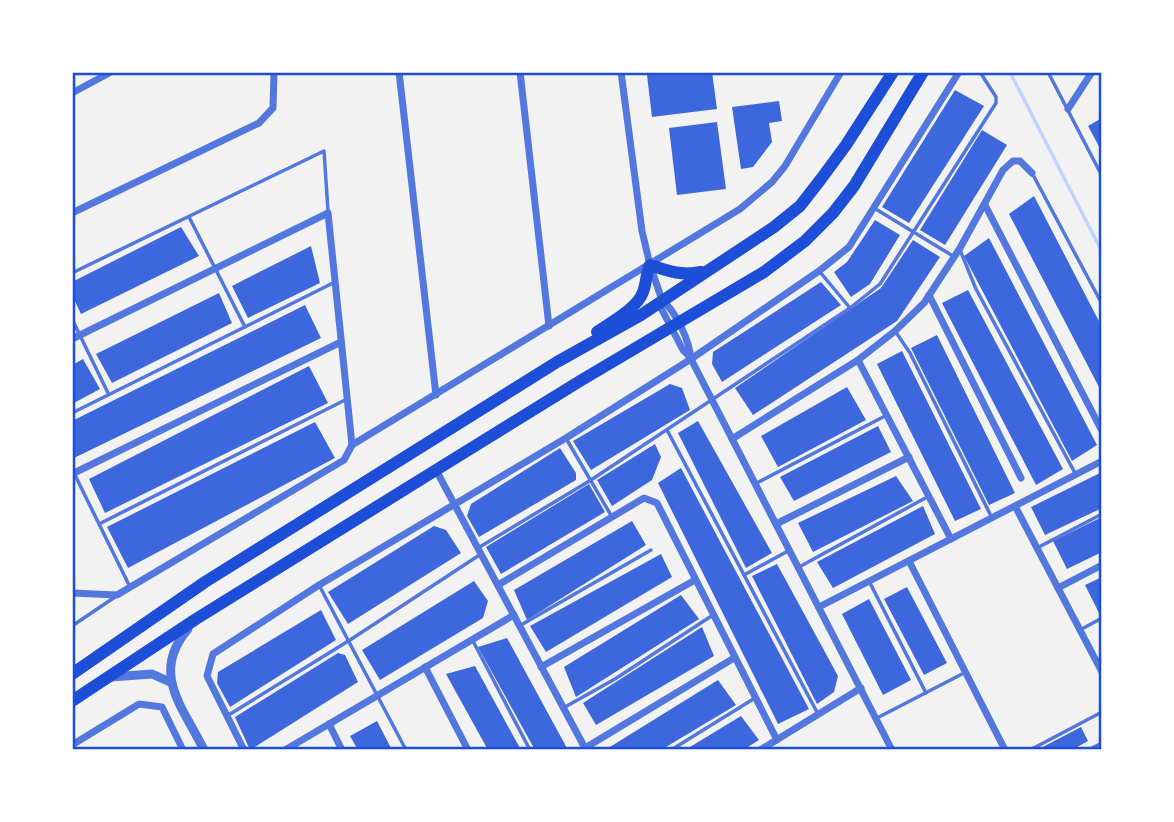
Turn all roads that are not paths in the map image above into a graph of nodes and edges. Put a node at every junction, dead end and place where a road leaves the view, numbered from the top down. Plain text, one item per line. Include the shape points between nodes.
1 (111, 72) edge
2 (274, 72) edge
3 (400, 72) edge
4 (520, 72) edge
5 (621, 72) edge
6 (841, 72) edge
7 (893, 72) edge
8 (923, 72) edge
9 (959, 72) edge
10 (980, 72) edge
11 (1048, 72) edge
12 (1092, 72) edge
13 (72, 93) edge
14 (1068, 109) junction
15 (1032, 173) joint
16 (1102, 176) edge
17 (985, 205) junction
18 (874, 208) junction
19 (72, 213) edge
20 (328, 214) junction
21 (188, 216) junction
22 (913, 232) junction
23 (960, 248) junction
24 (954, 257) junction
25 (650, 265) junction
26 (214, 269) junction
27 (711, 269) junction
28 (819, 271) junction
29 (72, 273) edge
30 (335, 282) junction
31 (929, 295) junction
32 (662, 300) junction
33 (1102, 304) edge
34 (850, 309) junction
35 (72, 318) edge
36 (674, 325) junction
37 (549, 326) junction
38 (245, 327) junction
39 (895, 331) junction
40 (76, 337) edge
41 (341, 342) junction
42 (691, 359) junction
43 (858, 360) junction
44 (557, 362) junction
45 (108, 393) junction
46 (436, 394) junction
47 (713, 399) junction
48 (347, 400) junction
49 (72, 412) edge
50 (887, 415) junction
51 (667, 430) junction
52 (1102, 431) edge
53 (566, 438) junction
54 (732, 439) junction
55 (352, 445) junction
56 (909, 457) junction
57 (1102, 461) edge
58 (436, 470) junction
59 (73, 472) edge
60 (1076, 475) junction
61 (1021, 478) dead end
62 (591, 480) junction
63 (755, 484) junction
64 (929, 496) junction
65 (455, 506) junction
66 (1015, 506) junction
67 (1102, 513) edge
68 (612, 517) junction
69 (992, 518) junction
70 (99, 524) junction
71 (776, 524) junction
72 (951, 539) junction
73 (1037, 548) junction
74 (651, 550) dead end
75 (789, 550) junction
76 (479, 551) junction
77 (909, 561) junction
78 (1102, 565) edge
79 (799, 567) junction
80 (744, 575) junction
81 (695, 580) junction
82 (869, 581) junction
83 (319, 585) junction
84 (498, 585) junction
85 (130, 587) junction
86 (1058, 588) junction
87 (72, 593) edge
88 (117, 595) junction
89 (819, 607) junction
90 (513, 615) junction
91 (713, 615) junction
92 (1102, 618) edge
93 (196, 619) junction
94 (72, 626) edge
95 (520, 626) junction
96 (1080, 630) junction
97 (350, 640) junction
98 (472, 640) junction
99 (734, 658) junction
100 (425, 667) junction
101 (541, 667) junction
102 (1101, 669) edge
103 (965, 672) junction
104 (72, 674) edge
105 (107, 677) junction
106 (170, 682) junction
107 (861, 688) junction
108 (926, 693) junction
109 (378, 695) junction
110 (755, 698) junction
111 (72, 701) edge
112 (563, 708) junction
113 (1102, 712) edge
114 (818, 714) junction
115 (227, 716) junction
116 (876, 719) junction
117 (329, 724) junction
118 (777, 740) junction
119 (1102, 743) edge
120 (72, 745) edge
121 (586, 749) edge
122 (183, 750) edge
123 (204, 750) edge
124 (244, 750) edge
125 (285, 750) edge
126 (342, 750) edge
127 (406, 750) edge
128 (468, 750) edge
129 (530, 750) edge
130 (671, 750) edge
131 (760, 750) edge
132 (892, 750) edge
133 (1005, 750) edge
134 (1030, 750) edge
135 (1088, 750) edge

1 - 13 street
2 - 19 street via 273,108 259,123
3 - 46 street
4 - 37 street
5 - 25 street
6 - 25 street via 772,182 740,209
7 - 27 highway via 800,206
8 - 36 highway via 853,186 805,241 764,272
9 - 18 street
10 - 22 lane via 996,103
11 - 14 lane
12 - 14 street
14 - 16 lane
15 - 17 street via 1020,161 1013,161 1003,170
15 - 33 lane
17 - 23 street
17 - 52 street
18 - 22 lane
18 - 28 street via 849,247
20 - 21 lane via 324,151
20 - 26 street
20 - 30 street
21 - 26 lane
21 - 29 lane
22 - 24 lane
22 - 34 lane via 880,284
23 - 24 street
23 - 60 lane via 976,289
24 - 31 street
25 - 27 highway via 686,275
25 - 32 street
25 - 37 street
25 - 44 highway via 635,304
26 - 38 lane
26 - 40 street
27 - 32 highway
28 - 34 lane
28 - 42 street
30 - 38 lane
30 - 41 street
31 - 39 street
31 - 61 street
32 - 36 street via 669,306
32 - 44 highway
34 - 47 lane
35 - 40 lane
36 - 42 street via 690,348
36 - 58 highway
37 - 46 street
38 - 45 lane
39 - 43 street
39 - 69 lane
40 - 45 lane
41 - 48 street
41 - 59 street
42 - 47 street
42 - 53 street
43 - 50 street
43 - 54 street
44 - 104 highway via 205,582
45 - 49 lane
46 - 55 street
47 - 51 lane
47 - 54 street
48 - 55 street
48 - 70 lane
50 - 56 street
50 - 63 lane
51 - 62 lane
51 - 80 lane
53 - 62 lane
53 - 65 street
54 - 63 street
55 - 85 street via 344,460
56 - 64 street
56 - 71 street
57 - 60 street
58 - 65 street
58 - 93 highway
59 - 70 lane
60 - 66 street
62 - 68 lane
62 - 76 lane
63 - 71 street
64 - 72 street
64 - 79 lane
65 - 76 street
65 - 83 street
66 - 69 street
66 - 73 street
67 - 73 lane
68 - 81 street via 644,498 657,503
68 - 84 street
69 - 72 street
70 - 85 lane
71 - 75 street
72 - 77 street
73 - 86 street
74 - 95 lane
75 - 79 street
75 - 80 lane
76 - 84 street
76 - 97 lane
77 - 82 street
77 - 103 street
78 - 86 street
79 - 89 street
80 - 114 lane
81 - 91 street
81 - 101 street
82 - 89 street
82 - 108 lane
83 - 97 lane
83 - 115 street via 213,654 207,676
84 - 90 street
85 - 88 street
86 - 96 street
87 - 88 street
88 - 94 lane
89 - 107 street
90 - 95 street
90 - 98 street
91 - 99 street
91 - 112 lane
92 - 96 lane
93 - 105 highway
93 - 106 street via 171,655
95 - 101 street
96 - 102 street
97 - 109 lane
97 - 115 lane
98 - 100 street
98 - 129 lane
99 - 110 street
99 - 121 street
100 - 109 street
100 - 128 street
101 - 112 street
103 - 108 lane
103 - 133 street
105 - 106 street via 152,674
105 - 111 highway
106 - 123 street
107 - 114 street
107 - 116 street
108 - 116 lane
109 - 117 street
109 - 127 lane
110 - 118 street
110 - 130 lane
112 - 121 street
113 - 134 lane
114 - 118 street
115 - 124 street
116 - 132 street
117 - 125 street
117 - 126 street
118 - 131 street
119 - 135 lane
120 - 122 street via 139,704 162,707

